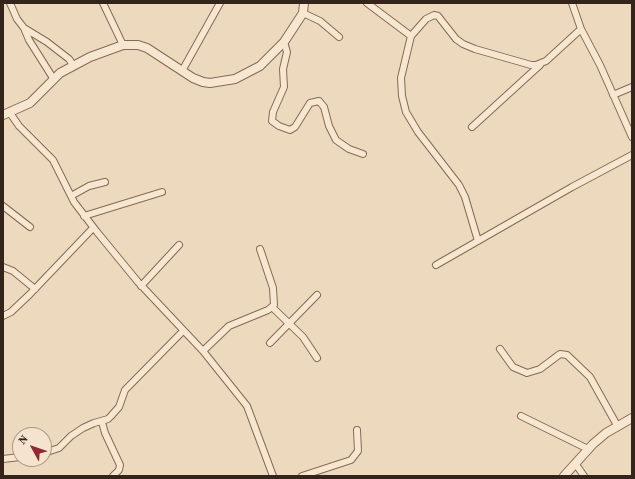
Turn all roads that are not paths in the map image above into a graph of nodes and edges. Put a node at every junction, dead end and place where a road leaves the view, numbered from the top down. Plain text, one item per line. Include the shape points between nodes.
1 (10, 3) edge
2 (103, 3) edge
3 (220, 3) edge
4 (304, 3) edge
5 (367, 3) edge
6 (572, 3) edge
7 (303, 13) junction
8 (24, 28) junction
9 (581, 29) junction
10 (411, 36) junction
11 (339, 37) dead end
12 (284, 42) junction
13 (123, 45) junction
14 (540, 64) junction
15 (74, 65) junction
16 (179, 69) junction
17 (53, 78) junction
18 (632, 87) edge
19 (613, 95) junction
20 (7, 114) edge
21 (472, 127) dead end
22 (632, 137) edge
23 (363, 154) dead end
24 (632, 155) edge
25 (105, 182) dead end
26 (162, 192) dead end
27 (71, 196) junction
28 (3, 206) edge
29 (84, 216) junction
30 (30, 227) dead end
31 (93, 228) junction
32 (478, 240) junction
33 (179, 245) dead end
34 (260, 249) dead end
35 (436, 265) dead end
36 (3, 267) edge
37 (141, 286) junction
38 (35, 289) junction
39 (317, 295) dead end
40 (272, 307) junction
41 (3, 311) edge
42 (11, 312) junction
43 (3, 316) edge
44 (289, 323) junction
45 (183, 331) junction
46 (270, 344) dead end
47 (500, 349) dead end
48 (203, 352) junction
49 (317, 358) dead end
50 (521, 416) dead end
51 (632, 418) edge
52 (102, 422) junction
53 (618, 426) junction
54 (357, 430) dead end
55 (588, 449) junction
56 (52, 450) edge
57 (573, 465) junction
58 (113, 476) edge
59 (273, 476) edge
60 (302, 476) edge
61 (564, 476) edge
62 (584, 476) edge

1 - 8 street
2 - 13 street
3 - 16 street
4 - 7 street
5 - 10 street
6 - 9 street
7 - 11 street
7 - 12 street
8 - 15 street via 47,42
8 - 17 street
9 - 14 street
9 - 19 street
10 - 14 street via 426,19 434,15 441,18 456,39 463,44 531,65
10 - 32 street via 402,78 402,96 406,112 418,132 459,185
12 - 16 street via 260,66 235,79 210,83 193,78
12 - 23 street via 288,52 283,69 284,87 273,112 272,121 290,130 295,127 310,103 319,101 324,107 336,140 349,149
13 - 15 street
13 - 16 street via 138,45
14 - 21 street
15 - 17 street
17 - 20 street via 30,103
18 - 19 street
19 - 22 street
20 - 27 street via 53,160
24 - 32 street
25 - 27 street via 89,186
26 - 29 street
27 - 29 street
28 - 30 street
29 - 31 street
31 - 37 street
31 - 38 street
32 - 35 street
33 - 37 street
34 - 40 street via 273,288
36 - 38 street via 13,271
37 - 45 street
38 - 42 street
39 - 44 street
40 - 44 street
40 - 48 street via 229,326
41 - 42 street
42 - 43 street
44 - 46 street
44 - 49 street via 308,343
45 - 48 street
45 - 52 street via 125,390 116,411
47 - 53 street via 513,367 527,373 540,369 560,354 567,354 590,377
48 - 59 street via 247,406
50 - 55 street
51 - 53 street
52 - 56 street via 83,428 59,448
52 - 58 street via 120,464 119,470
53 - 55 street
54 - 60 street via 358,451 355,457
55 - 57 street
57 - 61 street
57 - 62 street

